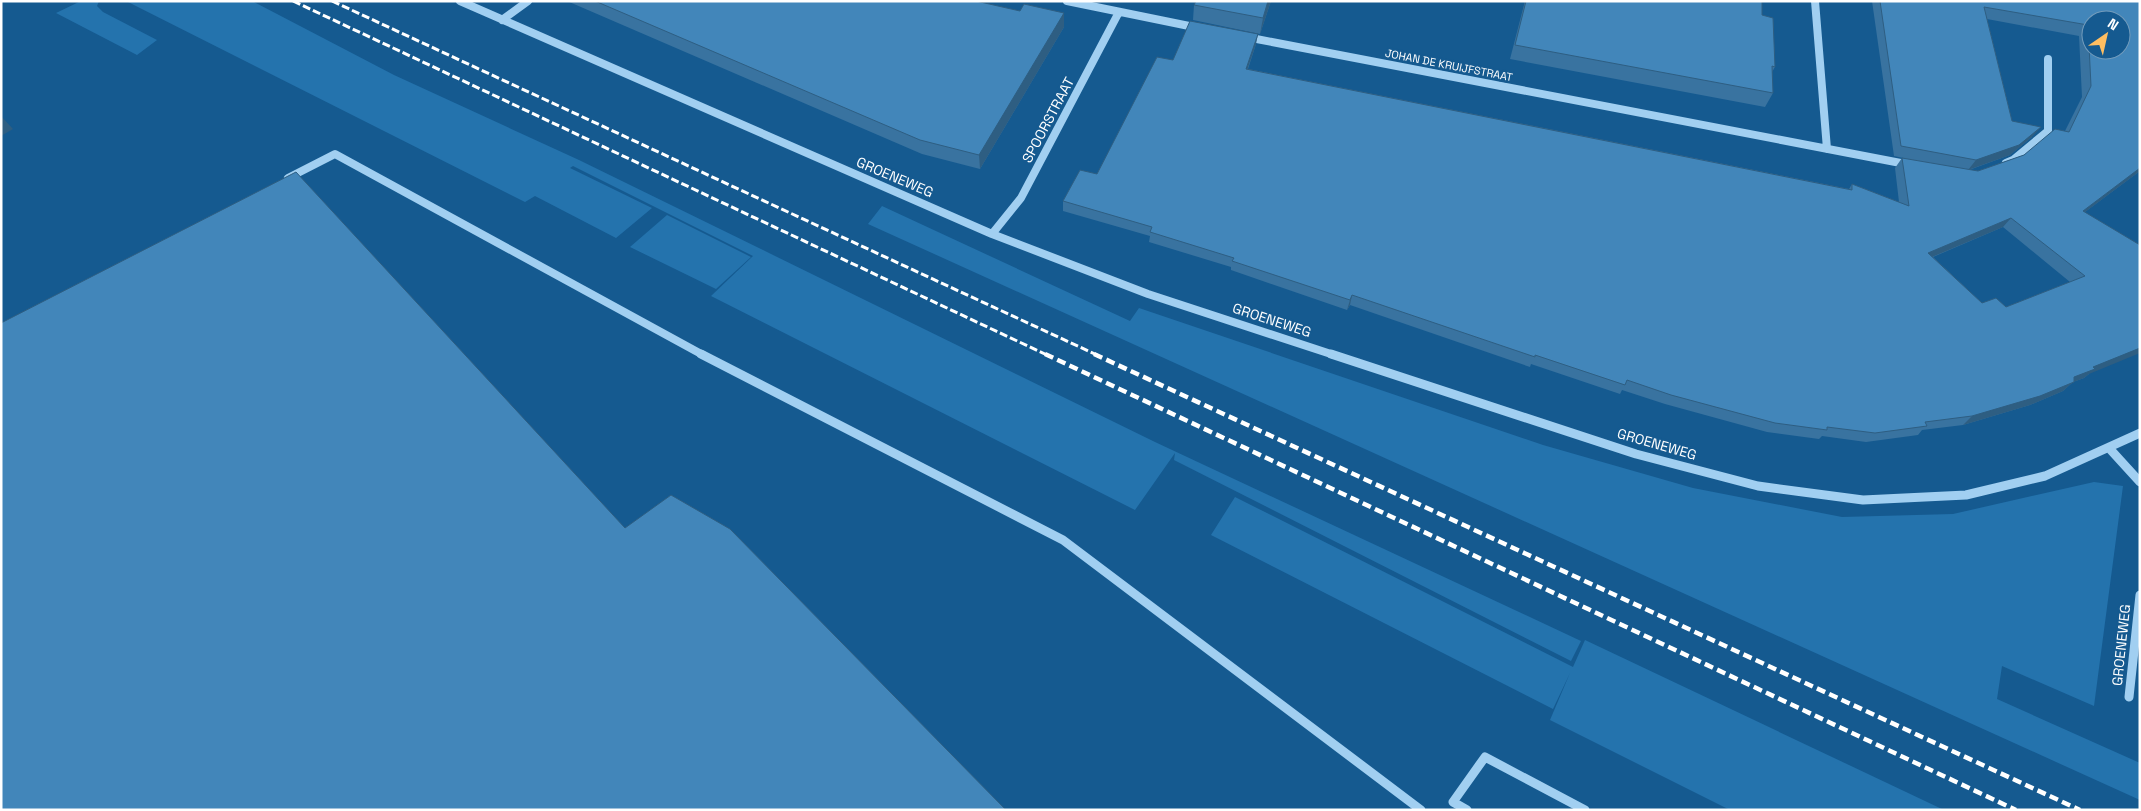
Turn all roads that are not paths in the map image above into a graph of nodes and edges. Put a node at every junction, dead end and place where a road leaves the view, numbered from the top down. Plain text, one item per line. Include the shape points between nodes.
1 (460, 1) edge
2 (528, 1) edge
3 (1067, 1) edge
4 (1815, 1) edge
5 (1119, 12) junction
6 (502, 20) junction
7 (1205, 29) edge
8 (1233, 34) edge
9 (2048, 59) dead end
10 (1827, 149) junction
11 (1995, 166) edge
12 (1922, 167) edge
13 (282, 181) edge
14 (992, 234) junction
15 (2140, 433) edge
16 (2109, 448) junction
17 (2140, 482) edge
18 (2140, 595) edge
19 (2129, 698) dead end
20 (1450, 806) edge
21 (1421, 810) edge
22 (1467, 810) edge
23 (1585, 810) edge

1 - 6 street, GROENEWEG
2 - 6 street
3 - 5 street
4 - 10 street
5 - 7 street
5 - 14 street, SPOORSTRAAT via 1021,198
6 - 14 street, GROENEWEG
8 - 10 street, JOHAN DE KRUIJFSTRAAT
9 - 11 street via 2048,131 2013,160
10 - 12 street, JOHAN DE KRUIJFSTRAAT
13 - 21 street via 335,154 699,353 1063,540
14 - 16 street, GROENEWEG via 1148,294 1636,454 1758,486 1863,500 1966,495 2045,476
15 - 16 street, GROENEWEG
16 - 17 street
18 - 19 street, GROENEWEG
20 - 22 street
20 - 23 street via 1485,757

